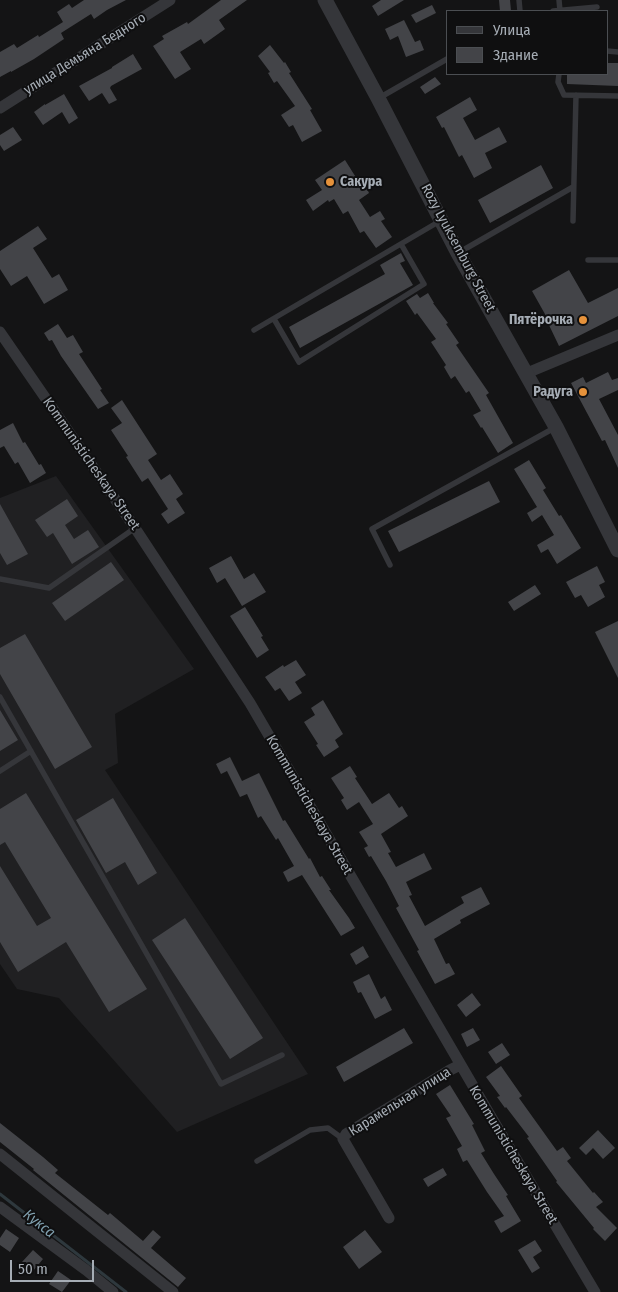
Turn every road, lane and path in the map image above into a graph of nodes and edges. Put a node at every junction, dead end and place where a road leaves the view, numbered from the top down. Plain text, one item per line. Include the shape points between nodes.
1 (170, 0) edge
2 (325, 0) edge
3 (597, 7) dead end
4 (568, 10) edge
5 (446, 60) edge
6 (559, 75) edge
7 (576, 95) junction
8 (618, 96) edge
9 (378, 98) junction
10 (0, 108) edge
11 (573, 187) junction
12 (442, 220) junction
13 (573, 221) dead end
14 (401, 244) junction
15 (458, 253) junction
16 (588, 260) dead end
17 (618, 260) edge
18 (274, 319) junction
19 (254, 330) dead end
20 (0, 332) edge
21 (618, 335) edge
22 (527, 373) junction
23 (556, 427) junction
24 (135, 528) junction
25 (618, 550) edge
26 (390, 565) dead end
27 (0, 579) edge
28 (0, 697) edge
29 (31, 751) junction
30 (0, 771) edge
31 (282, 1055) dead end
32 (460, 1065) junction
33 (343, 1139) junction
34 (0, 1154) edge
35 (257, 1161) dead end
36 (0, 1207) edge
37 (389, 1218) dead end
38 (113, 1292) edge
39 (172, 1292) edge
40 (595, 1292) edge

1 - 10 street, улица Демьяна Бедного
2 - 9 street, Rozy Lyuksemburg Street
3 - 4 lane
5 - 9 lane
6 - 7 lane via 558,82 564,95
7 - 8 lane
7 - 11 lane
9 - 12 street, Rozy Lyuksemburg Street
11 - 13 lane
11 - 15 lane
12 - 14 lane
12 - 15 street, Rozy Lyuksemburg Street
14 - 18 lane
14 - 18 lane via 424,284 299,362
15 - 22 street, Rozy Lyuksemburg Street
16 - 17 lane
18 - 19 lane
20 - 24 street, Kommunisticheskaya Street
21 - 22 street
22 - 23 street, Rozy Lyuksemburg Street
23 - 25 street, Rozy Lyuksemburg Street
23 - 26 lane via 372,529
24 - 27 lane via 49,588
24 - 32 street, Kommunisticheskaya Street via 250,703
28 - 29 lane
29 - 30 lane
29 - 31 lane via 221,1084
32 - 33 street, Карамельная улица via 346,1134
32 - 40 street, Kommunisticheskaya Street
33 - 35 lane via 328,1128 310,1130
33 - 37 street, Карамельная улица
34 - 39 street
36 - 38 street

